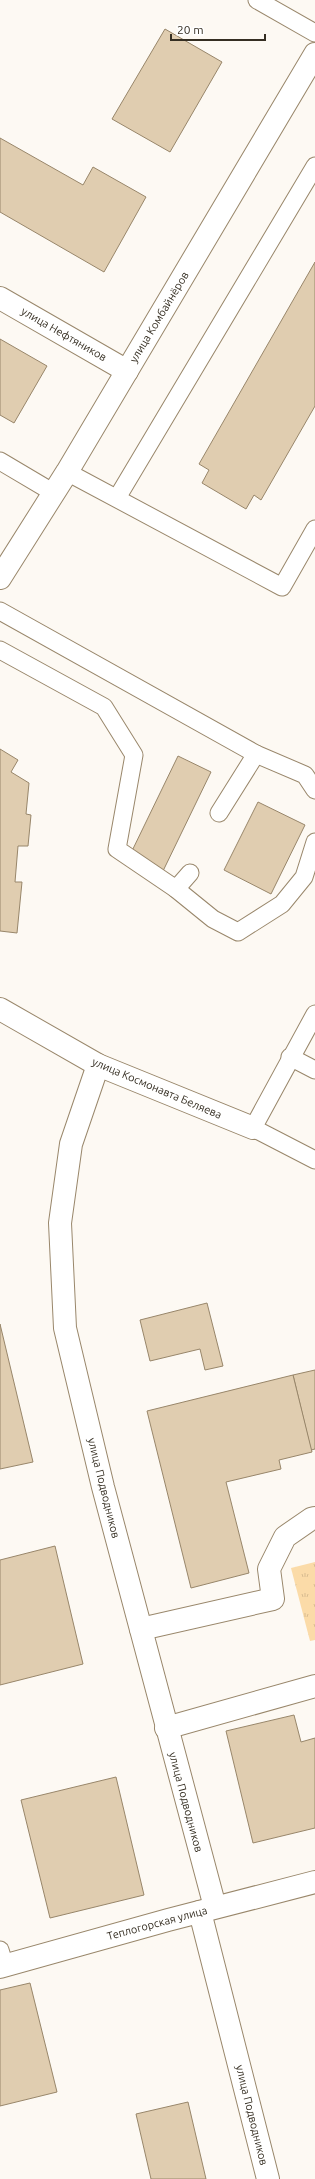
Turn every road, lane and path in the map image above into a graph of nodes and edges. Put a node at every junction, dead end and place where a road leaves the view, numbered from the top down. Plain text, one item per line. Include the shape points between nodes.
1 (256, 0) edge
2 (315, 34) edge
3 (315, 54) edge
4 (315, 166) edge
5 (0, 298) edge
6 (127, 371) junction
7 (0, 461) edge
8 (67, 472) junction
9 (54, 493) junction
10 (117, 498) junction
11 (315, 529) edge
12 (0, 578) edge
13 (0, 611) edge
14 (0, 650) edge
15 (256, 754) junction
16 (315, 790) edge
17 (219, 813) dead end
18 (315, 842) edge
19 (190, 873) dead end
20 (176, 889) junction
21 (0, 1009) edge
22 (315, 1014) edge
23 (290, 1057) junction
24 (98, 1065) junction
25 (315, 1070) edge
26 (253, 1128) junction
27 (315, 1160) edge
28 (315, 1518) edge
29 (140, 1629) junction
30 (315, 1686) edge
31 (166, 1728) junction
32 (315, 1882) edge
33 (207, 1910) junction
34 (2, 1961) edge
35 (268, 2179) edge

1 - 2 lane
3 - 6 street, улица Комбайнёров
4 - 10 lane
5 - 6 street, улица Нефтяников
6 - 8 street, улица Комбайнёров
7 - 9 lane
8 - 9 street, улица Комбайнёров
8 - 10 lane
9 - 12 street, улица Комбайнёров
10 - 11 lane via 282,587
13 - 15 lane
14 - 20 lane via 104,707 134,756 117,849
15 - 16 lane via 305,775
15 - 17 lane
18 - 20 lane via 304,877 282,904 238,932 213,919
19 - 20 lane
21 - 24 street, улица Космонавта Беляева
22 - 23 lane
23 - 25 lane
23 - 26 lane
24 - 26 street, улица Космонавта Беляева
24 - 29 street, улица Подводников via 71,1144 60,1223 65,1328
26 - 27 lane
28 - 29 street via 285,1537 269,1569 273,1600
29 - 31 street, улица Подводников
30 - 31 street
31 - 33 street, улица Подводников
32 - 33 street, Теплогорская улица
33 - 34 street, Теплогорская улица
33 - 35 street, улица Подводников

